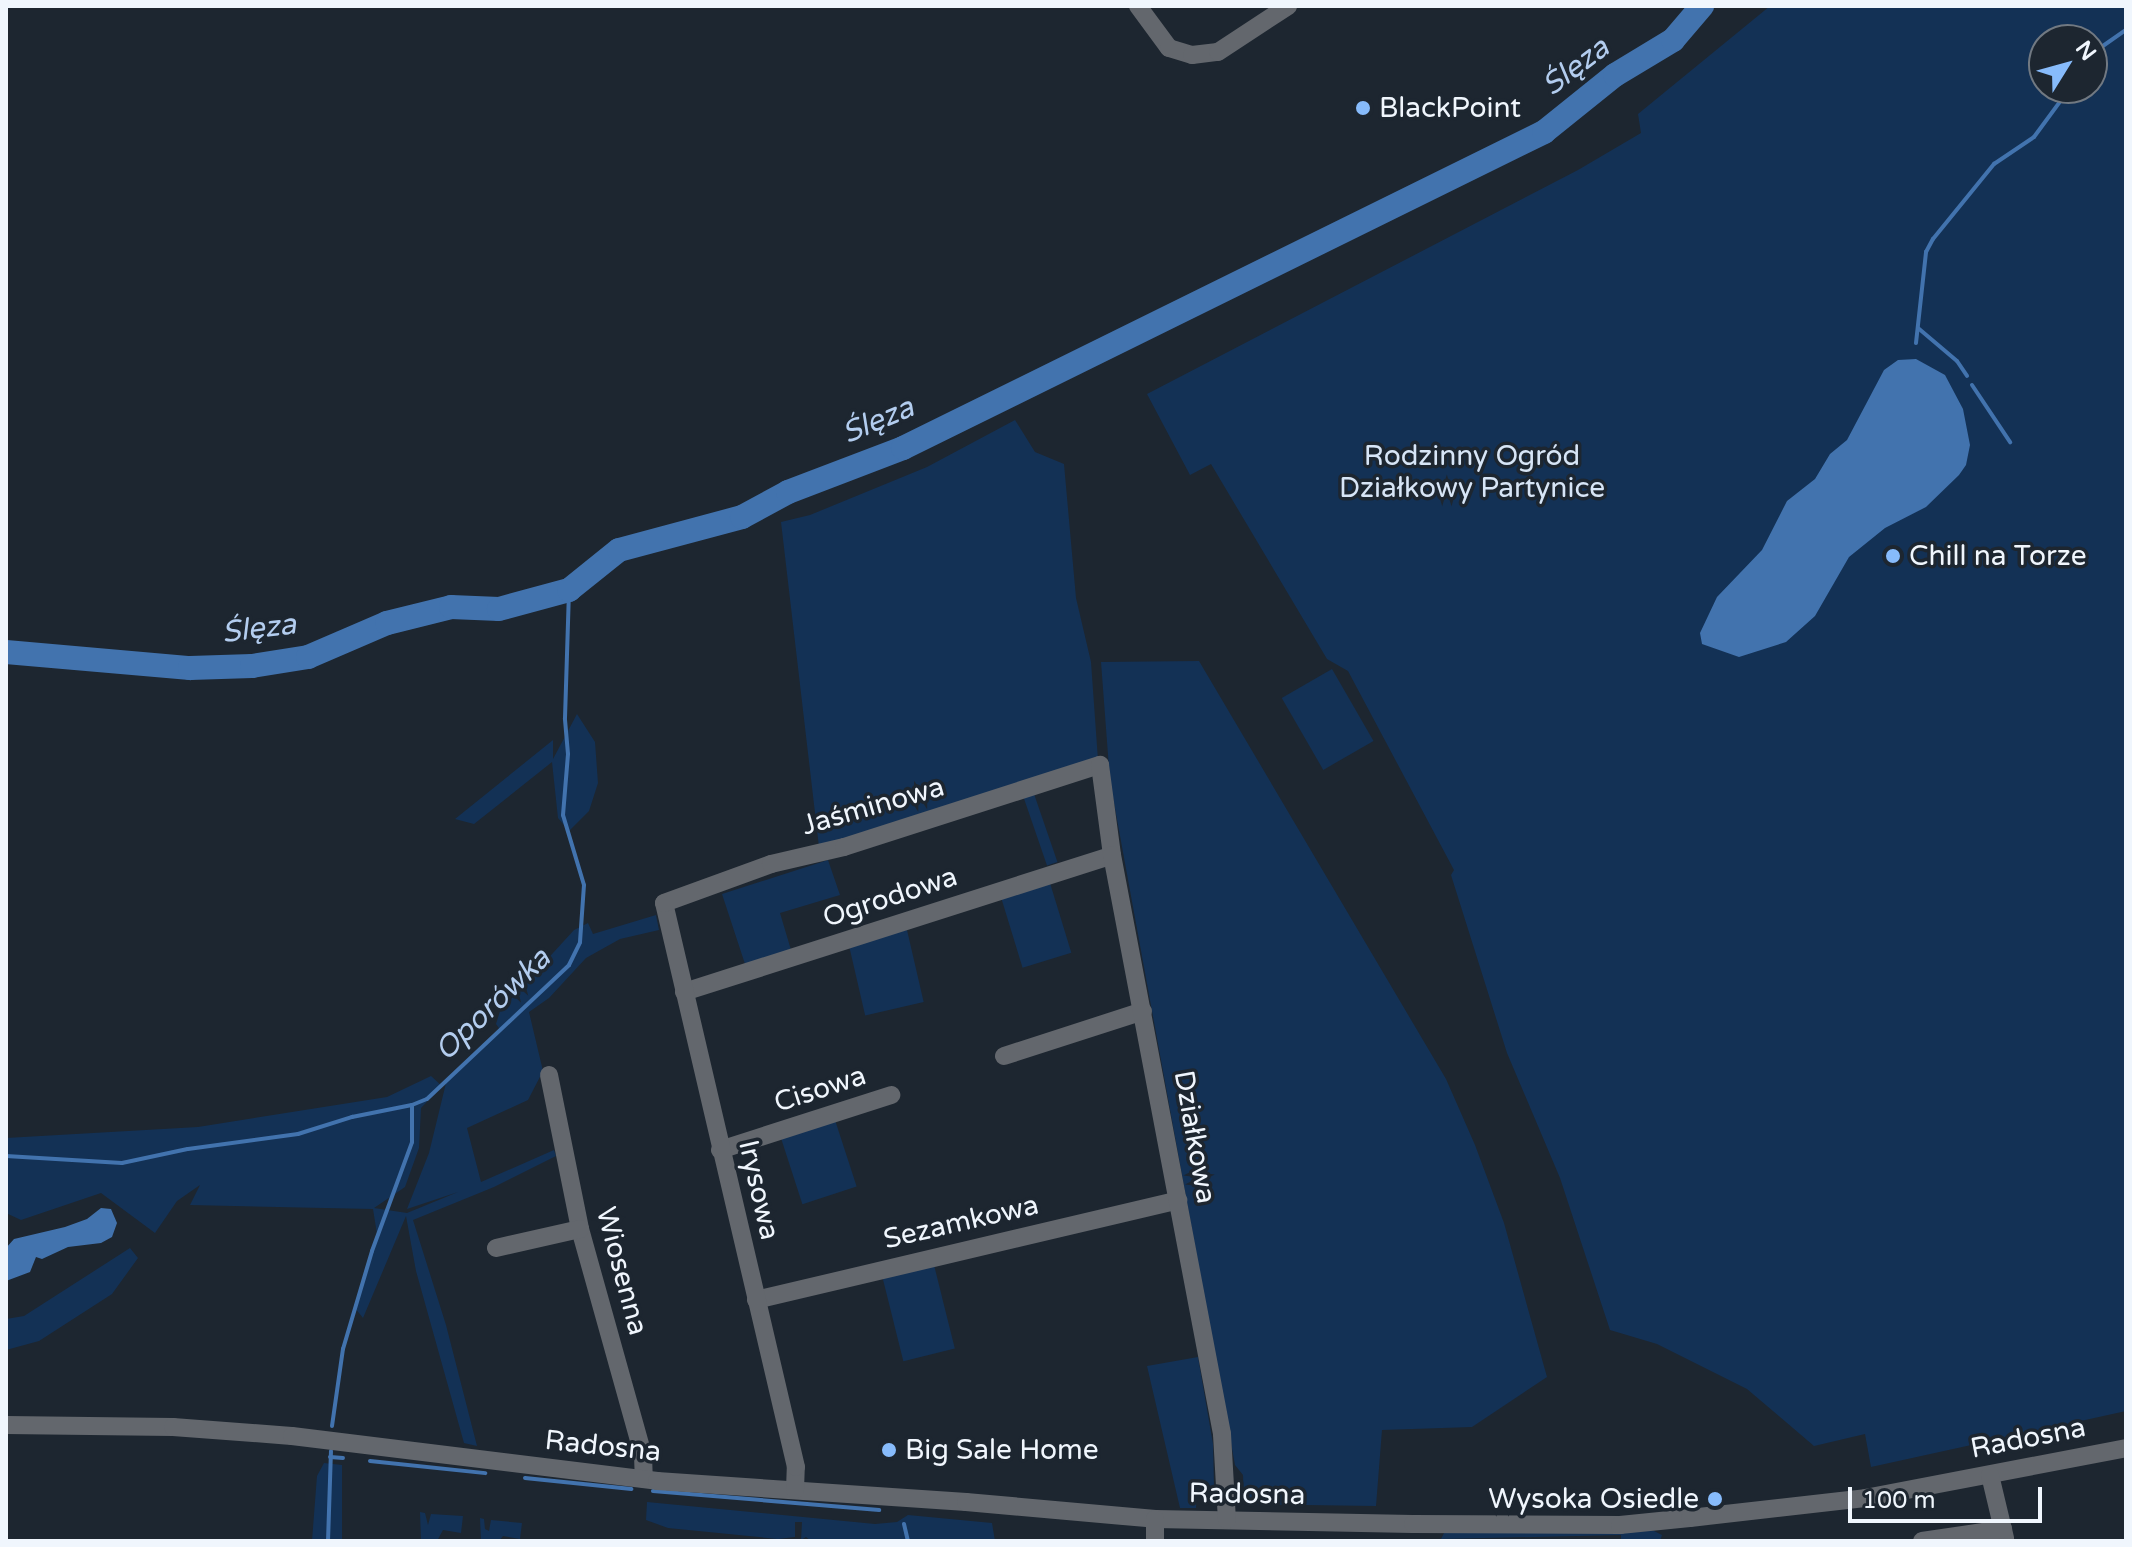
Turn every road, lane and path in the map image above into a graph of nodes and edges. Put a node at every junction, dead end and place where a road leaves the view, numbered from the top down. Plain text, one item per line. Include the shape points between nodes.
1 (1138, 6) edge
2 (1288, 6) edge
3 (1100, 765) joint
4 (1112, 855) junction
5 (664, 903) joint
6 (684, 992) junction
7 (1143, 1011) junction
8 (1004, 1056) dead end
9 (549, 1075) dead end
10 (891, 1095) dead end
11 (720, 1150) junction
12 (1178, 1200) junction
13 (580, 1229) junction
14 (496, 1248) dead end
15 (756, 1300) junction
16 (6, 1425) edge
17 (2126, 1448) edge
18 (1990, 1475) junction
19 (644, 1479) junction
20 (795, 1490) junction
21 (1155, 1519) junction
22 (1227, 1520) junction
23 (1425, 1533) edge
24 (2004, 1535) edge
25 (1155, 1541) edge
26 (1922, 1541) edge

1 - 2 street via 1169,48 1192,55 1218,52
3 - 4 street, Działkowa
3 - 5 street, Jaśminowa via 844,847 771,864
4 - 6 street, Ogrodowa
4 - 7 street, Działkowa
5 - 6 street, Irysowa
6 - 11 street, Irysowa
7 - 8 street
7 - 12 street, Działkowa
9 - 13 street, Wiosenna
10 - 11 street, Cisowa
11 - 15 street, Irysowa
12 - 15 street, Sezamkowa
12 - 22 street, Działkowa via 1222,1434
13 - 14 street
13 - 19 street, Wiosenna via 643,1455
15 - 20 street, Irysowa via 796,1467
16 - 19 street, Radosna via 173,1427
17 - 18 street, Radosna
18 - 23 street, Radosna via 1865,1498 1660,1522
18 - 24 street
19 - 20 street, Radosna
20 - 21 street, Radosna
21 - 22 street, Radosna
21 - 25 street
22 - 23 street, Radosna
24 - 26 street

